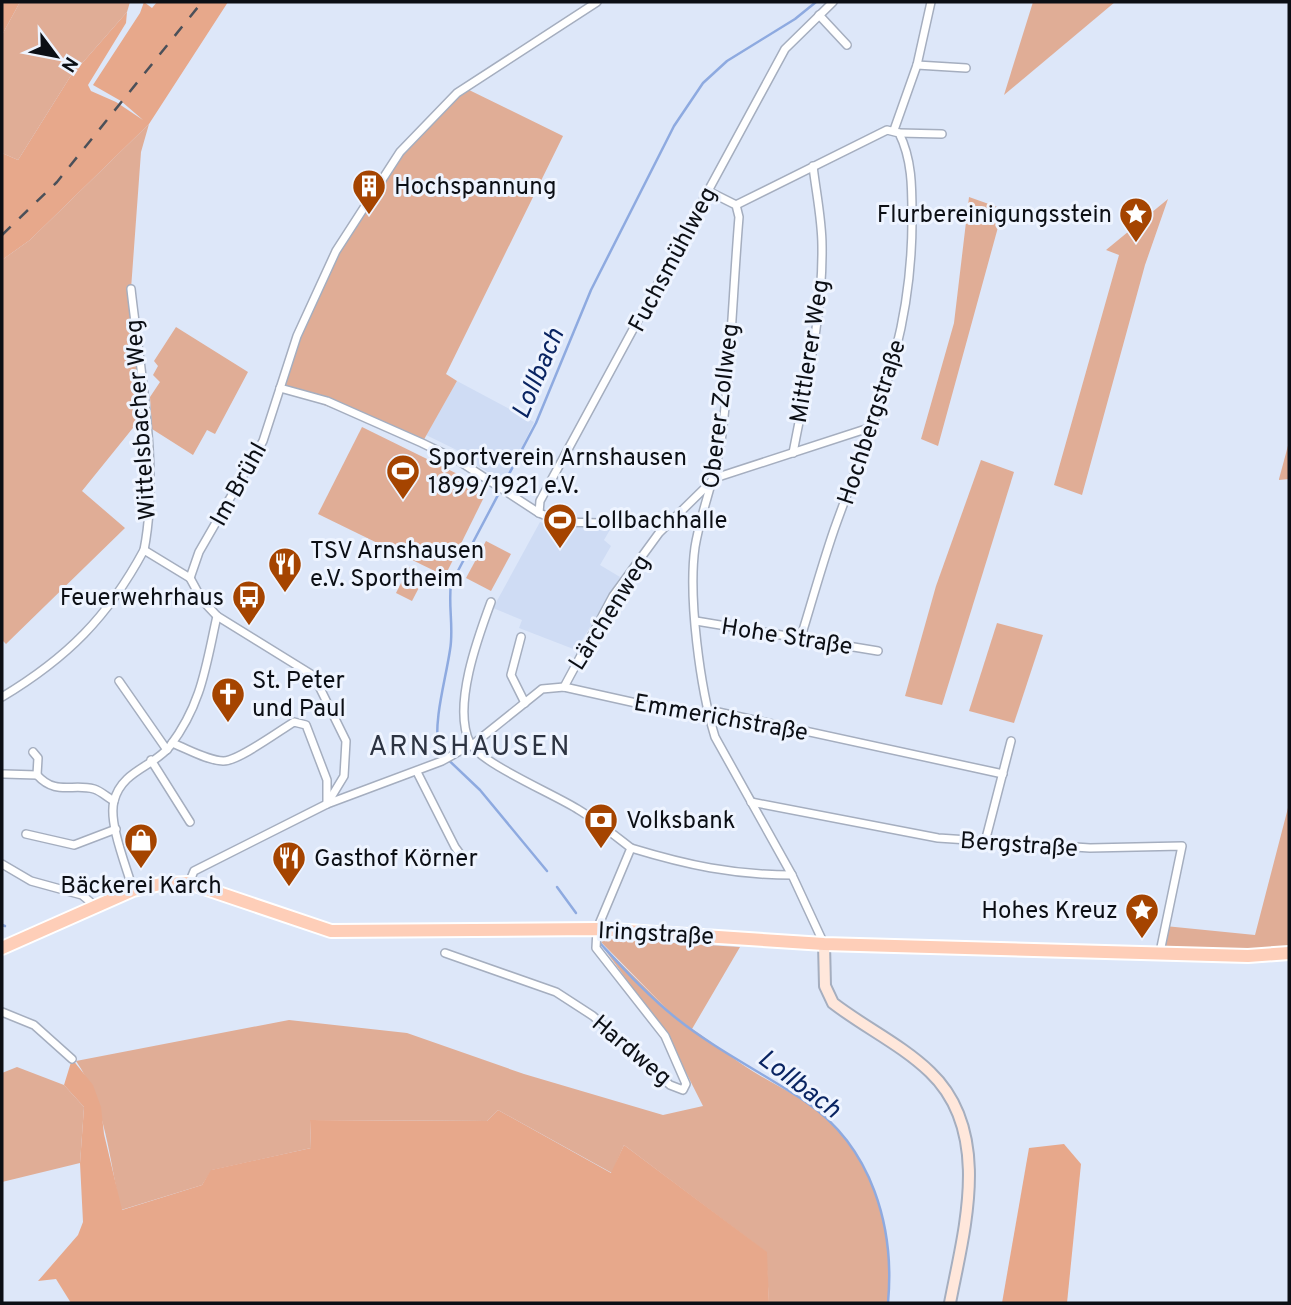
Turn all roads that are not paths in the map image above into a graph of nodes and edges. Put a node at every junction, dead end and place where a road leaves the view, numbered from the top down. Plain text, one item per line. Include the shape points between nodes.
1 (597, 2) edge
2 (833, 2) edge
3 (931, 2) edge
4 (819, 15) junction
5 (847, 45) dead end
6 (917, 65) junction
7 (965, 68) dead end
8 (896, 131) junction
9 (942, 134) dead end
10 (813, 166) junction
11 (708, 191) junction
12 (736, 205) junction
13 (131, 289) dead end
14 (280, 388) junction
15 (875, 426) junction
16 (793, 453) junction
17 (715, 478) junction
18 (539, 513) junction
19 (637, 524) dead end
20 (144, 550) junction
21 (190, 578) junction
22 (491, 602) dead end
23 (217, 616) junction
24 (696, 621) junction
25 (521, 637) dead end
26 (801, 637) junction
27 (878, 651) dead end
28 (119, 681) dead end
29 (564, 687) junction
30 (2, 697) edge
31 (524, 702) junction
32 (709, 716) junction
33 (1011, 741) dead end
34 (470, 745) junction
35 (169, 746) junction
36 (33, 752) dead end
37 (151, 760) junction
38 (417, 772) junction
39 (4, 774) dead end
40 (1003, 774) junction
41 (37, 775) junction
42 (114, 801) junction
43 (751, 802) junction
44 (327, 804) junction
45 (190, 822) dead end
46 (116, 829) junction
47 (26, 834) dead end
48 (985, 842) junction
49 (631, 848) junction
50 (466, 862) dead end
51 (2, 863) edge
52 (792, 875) junction
53 (189, 883) junction
54 (133, 890) junction
55 (94, 905) junction
56 (597, 929) junction
57 (824, 944) junction
58 (2, 948) edge
59 (1160, 952) junction
60 (445, 953) dead end
61 (1289, 953) edge
62 (2, 1012) edge
63 (72, 1059) dead end
64 (950, 1303) edge

1 - 14 street, Im Brühl via 457,93 400,152 335,250
2 - 4 street, Fuchsmühlweg
3 - 6 street
4 - 5 street
4 - 11 street, Fuchsmühlweg via 785,49
6 - 7 street
6 - 8 street
8 - 9 street
8 - 10 street
8 - 15 street, Hochbergstraße via 905,145 912,180 913,256 900,340
10 - 12 street
10 - 16 street, Mittlerer Weg via 822,243 821,286
11 - 12 street
11 - 18 street, Fuchsmühlweg via 540,501
12 - 17 street, Oberer Zollweg via 739,217
13 - 20 street, Wittelsbacher Weg via 150,519
14 - 18 street via 327,401 422,443
14 - 21 street, Im Brühl via 263,441
15 - 16 street, Lärchenweg
15 - 26 street, Hochbergstraße via 834,531
16 - 17 street, Lärchenweg
17 - 24 street, Oberer Zollweg via 695,547
17 - 29 street, Lärchenweg via 659,533 627,577
18 - 19 street via 562,522
20 - 21 street
20 - 30 street via 93,627 35,677
21 - 23 street
22 - 34 street via 465,699 464,725
23 - 35 street via 198,702
23 - 44 street via 310,672 324,692 346,741 344,776
24 - 26 street, Hohe Straße
24 - 32 street, Oberer Zollweg
25 - 31 street via 511,675
26 - 27 street, Hohe Straße
28 - 35 street
29 - 31 street, Emmerichstraße via 542,690
29 - 32 street, Emmerichstraße
31 - 34 street, Emmerichstraße
32 - 40 street, Emmerichstraße via 718,712
32 - 43 street, Oberer Zollweg via 715,737
33 - 40 street
34 - 38 street, Emmerichstraße
34 - 49 street via 578,809
35 - 37 street
35 - 44 street via 225,761 236,759 294,722 306,725 327,779
36 - 41 street via 38,758
37 - 42 street via 128,775
37 - 45 street
38 - 44 street, Emmerichstraße
38 - 50 street
39 - 41 street
40 - 48 street
41 - 42 street via 45,785 94,789
42 - 46 street
43 - 48 street, Bergstraße via 873,827
43 - 52 street, Oberer Zollweg
44 - 53 street, Emmerichstraße via 194,871
46 - 47 street via 74,845
46 - 54 street
48 - 59 street, Bergstraße via 1090,848 1182,846
49 - 52 street via 742,875
49 - 56 street
51 - 55 street via 31,880 82,895
52 - 57 street, Oberer Zollweg
53 - 54 main road, Iringstraße
53 - 56 main road, Iringstraße via 331,931
54 - 55 main road, Iringstraße
55 - 58 main road, Iringstraße
56 - 57 main road, Iringstraße
56 - 60 street, Hardweg via 596,948 665,1036 686,1084 683,1090 670,1086 593,1016 556,992
57 - 59 main road, Iringstraße
57 - 64 street via 825,986 833,1003 931,1073 962,1126 970,1165 968,1207
59 - 61 main road, Iringstraße
62 - 63 street via 34,1025

